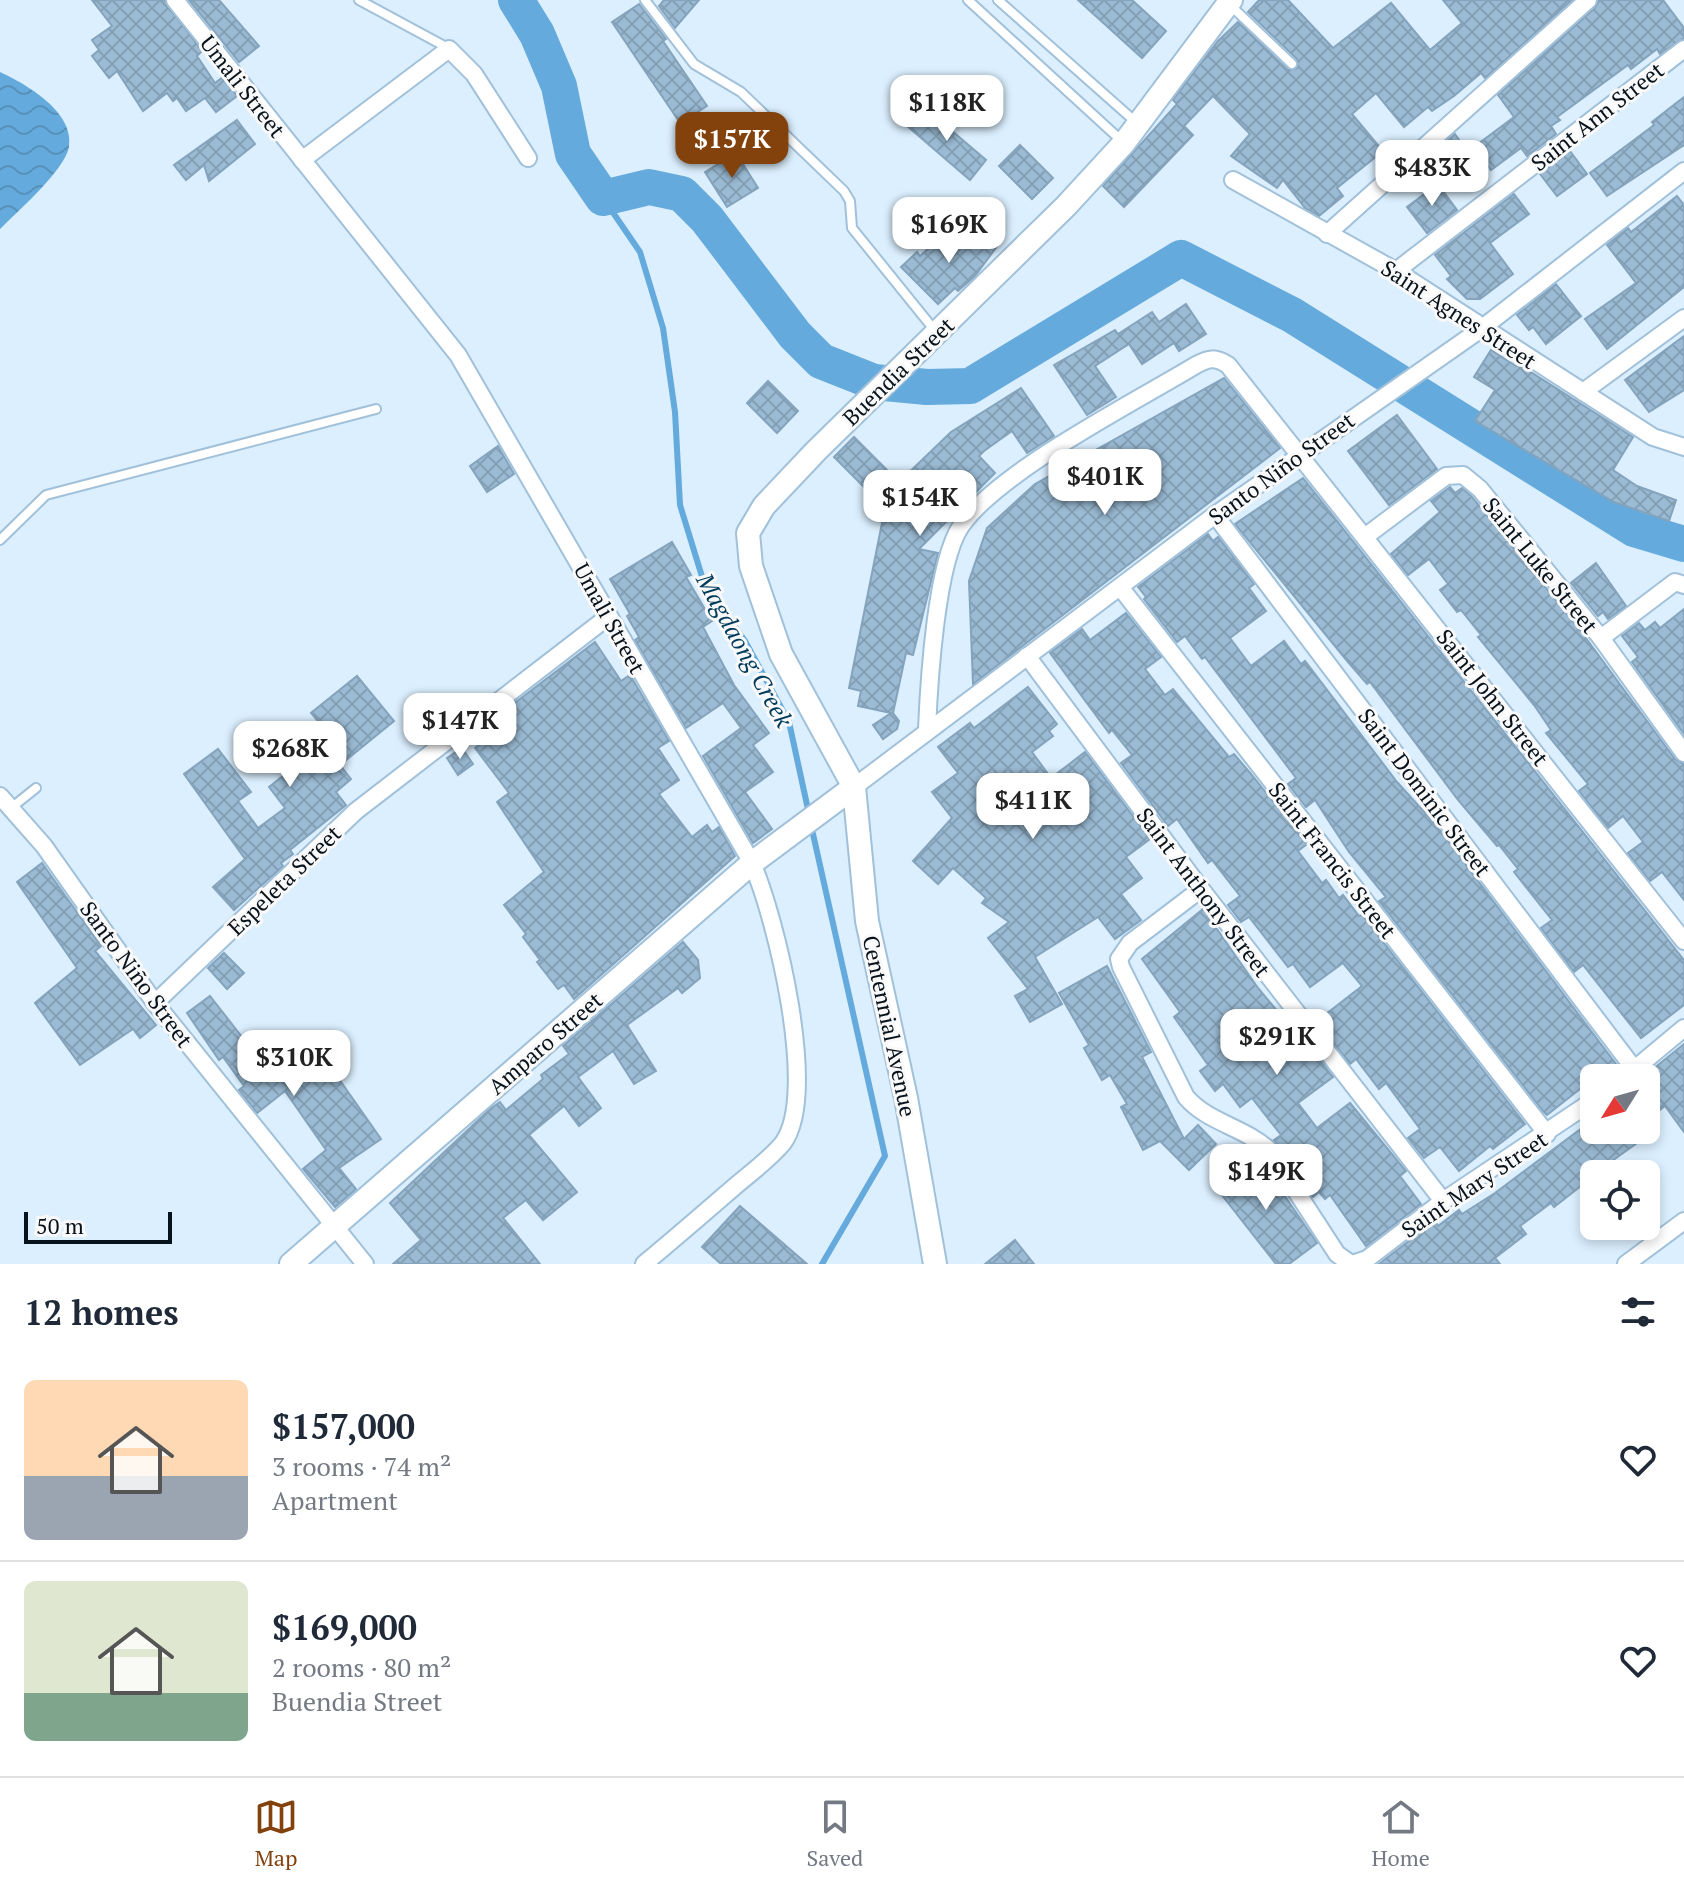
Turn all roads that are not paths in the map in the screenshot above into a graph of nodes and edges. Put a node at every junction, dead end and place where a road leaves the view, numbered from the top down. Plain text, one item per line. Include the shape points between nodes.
1 (175, 0) edge
2 (359, 0) edge
3 (645, 0) edge
4 (968, 0) edge
5 (1588, 0) edge
6 (1000, 1) edge
7 (1230, 2) edge
8 (988, 18) junction
9 (449, 49) junction
10 (1684, 49) edge
11 (1292, 64) dead end
12 (1138, 125) junction
13 (1124, 143) junction
14 (528, 158) dead end
15 (302, 160) junction
16 (1684, 171) edge
17 (1233, 180) dead end
18 (1327, 234) junction
19 (1396, 271) junction
20 (1684, 318) edge
21 (1481, 329) junction
22 (937, 333) junction
23 (1583, 392) junction
24 (376, 409) dead end
25 (1684, 447) edge
26 (1299, 454) junction
27 (1215, 515) junction
28 (1366, 536) junction
29 (0, 540) edge
30 (1684, 585) edge
31 (1120, 587) junction
32 (609, 616) junction
33 (1601, 638) junction
34 (1027, 656) junction
35 (927, 729) junction
36 (1684, 753) edge
37 (36, 788) dead end
38 (846, 792) junction
39 (4, 806) edge
40 (802, 826) joint
41 (752, 863) junction
42 (1201, 889) junction
43 (1684, 941) edge
44 (155, 1003) junction
45 (1684, 1028) edge
46 (1622, 1064) edge
47 (1641, 1064) edge
48 (1580, 1110) edge
49 (1547, 1134) junction
50 (1443, 1201) junction
51 (1684, 1221) edge
52 (335, 1226) junction
53 (291, 1264) edge
54 (365, 1264) edge
55 (644, 1264) edge
56 (935, 1264) edge
57 (1351, 1264) edge
58 (1626, 1264) edge

1 - 15 street, Umali Street
2 - 9 lane
3 - 22 lane via 694,64 741,92 844,191 852,228
4 - 8 lane
5 - 18 street
6 - 8 lane
6 - 12 lane
7 - 11 lane
7 - 12 street, Buendia Street
8 - 13 lane
9 - 14 street via 474,74
9 - 15 street
10 - 19 street, Saint Ann Street
12 - 13 street, Buendia Street
13 - 22 street, Buendia Street
15 - 32 street, Umali Street via 458,355
16 - 21 street, Santo Niño Street
17 - 18 street, Saint Agnes Street
18 - 19 street, Saint Agnes Street
19 - 21 street, Saint Agnes Street
20 - 23 street
21 - 23 street, Saint Agnes Street
21 - 26 street, Santo Niño Street
22 - 38 street, Buendia Street via 764,506 748,542 781,654
23 - 25 street, Saint Agnes Street via 1653,437
24 - 29 lane via 46,495
26 - 27 street, Santo Niño Street
26 - 28 street, Saint John Street
26 - 35 street, Saint John Street via 1228,365 1208,358 1024,470 981,504 951,549 930,660
27 - 31 street, Santo Niño Street
27 - 46 street, Saint Dominic Street
28 - 33 street, Saint Luke Street via 1446,476 1463,475
28 - 43 street, Saint John Street
30 - 33 street via 1675,582
31 - 34 street, Santo Niño Street
31 - 49 street, Saint Francis Street
32 - 41 street, Umali Street
32 - 44 street, Espeleta Street via 356,811
33 - 36 street, Saint Luke Street
34 - 35 street, Santo Niño Street
34 - 42 street, Saint Anthony Street
35 - 38 street, Santo Niño Street
37 - 39 lane
38 - 40 street, Santo Niño Street
38 - 56 street, Centennial Avenue
39 - 44 street, Santo Niño Street via 44,846
40 - 41 street, Amparo Street
41 - 52 street, Amparo Street
41 - 55 street, Umali Street via 771,914 785,980 798,1097 795,1119 764,1162
42 - 50 street, Saint Anthony Street
42 - 57 street via 1130,943 1119,959 1121,967 1186,1097 1194,1107 1270,1151 1337,1254
44 - 52 street, Santo Niño Street
45 - 47 street
48 - 49 street, Saint Mary Street
49 - 50 street, Saint Mary Street
50 - 57 street, Saint Mary Street via 1367,1259
51 - 58 street
52 - 53 street, Amparo Street
52 - 54 street, Santo Niño Street

